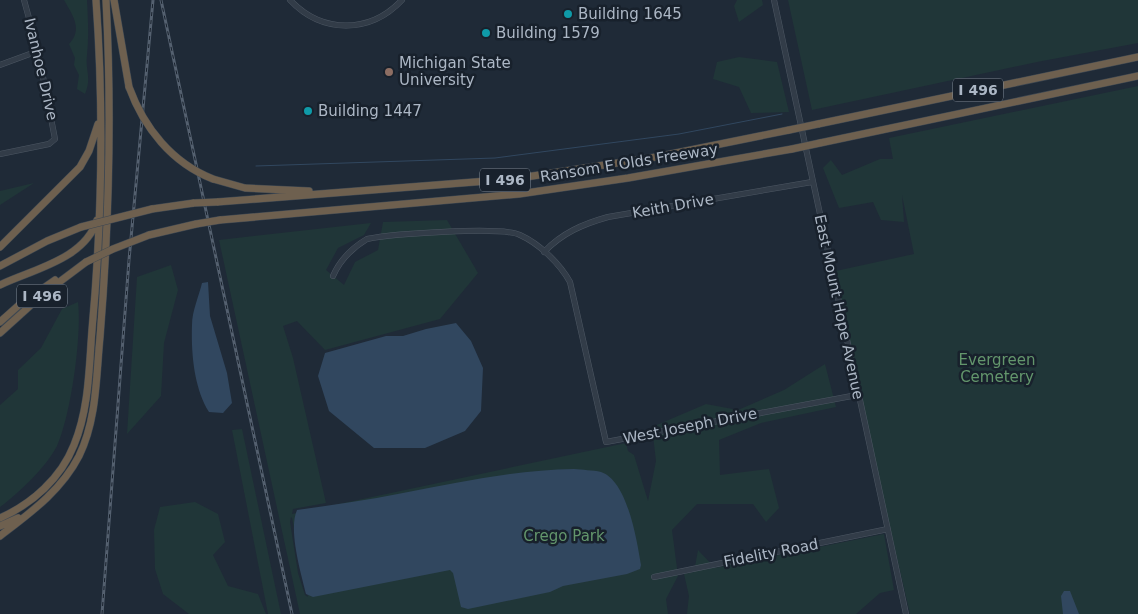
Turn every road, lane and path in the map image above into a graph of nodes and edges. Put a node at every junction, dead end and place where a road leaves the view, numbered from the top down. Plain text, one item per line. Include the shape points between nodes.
1 (24, 0) edge
2 (96, 0) edge
3 (106, 0) edge
4 (114, 0) edge
5 (290, 0) edge
6 (402, 0) edge
7 (774, 0) edge
8 (38, 51) junction
9 (1138, 57) edge
10 (0, 65) edge
11 (1138, 76) edge
12 (100, 119) junction
13 (104, 137) junction
14 (0, 154) edge
15 (812, 182) junction
16 (346, 192) junction
17 (100, 207) junction
18 (0, 247) edge
19 (544, 252) junction
20 (86, 262) junction
21 (0, 266) edge
22 (333, 276) dead end
23 (0, 285) edge
24 (0, 322) edge
25 (0, 333) edge
26 (857, 395) junction
27 (44, 501) junction
28 (0, 518) edge
29 (0, 526) edge
30 (888, 529) junction
31 (0, 536) edge
32 (654, 577) dead end
33 (906, 614) edge

1 - 8 street, Ivanhoe Drive
2 - 12 highway
3 - 13 highway
4 - 16 highway, bridge via 129,87 142,116 161,143 189,167 213,179 253,189
5 - 6 street via 315,20 342,26 369,23 386,15
7 - 15 street, East Mount Hope Avenue
8 - 10 street
8 - 14 street, Ivanhoe Drive via 55,139 50,144
9 - 16 highway, Ransom E Olds Freeway / I 496, bridge via 690,151 482,182
11 - 20 highway, Ransom E Olds Freeway / I 496, bridge via 792,149 628,178 519,194 196,224 127,243
12 - 13 highway
12 - 18 highway via 80,167
13 - 17 highway
13 - 27 highway via 106,264 93,410 78,457 64,480
15 - 19 street, Keith Drive via 608,217 559,237
15 - 26 street, East Mount Hope Avenue
16 - 21 highway, Ransom E Olds Freeway / I 496, bridge via 152,208 81,227
17 - 23 highway via 92,233 78,249
17 - 28 highway via 86,401 81,428 70,455 50,482 22,506
19 - 22 street via 520,234 495,230 376,237 353,249 338,265
19 - 26 street, West Joseph Drive via 557,263 570,282 606,442
20 - 24 highway via 38,292
20 - 25 highway, Ransom E Olds Freeway / I 496
26 - 30 street, East Mount Hope Avenue
27 - 29 highway
27 - 31 highway
30 - 32 street, Fidelity Road
30 - 33 street, East Mount Hope Avenue

